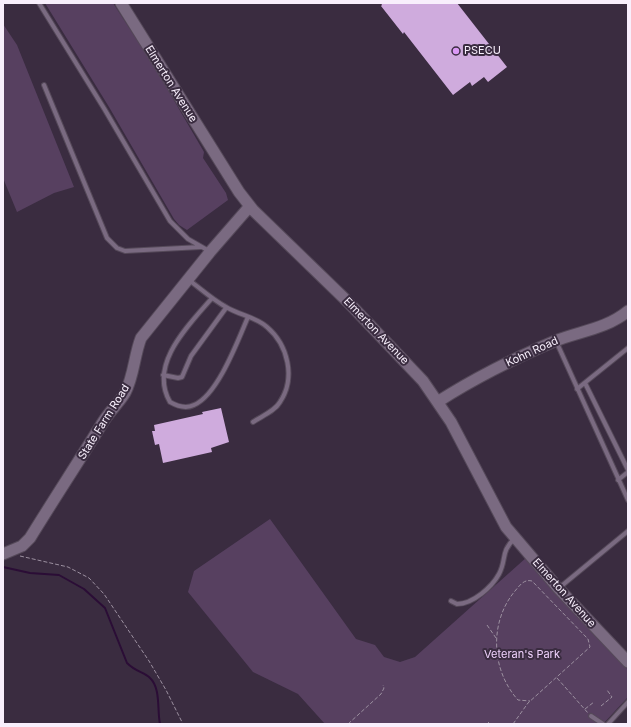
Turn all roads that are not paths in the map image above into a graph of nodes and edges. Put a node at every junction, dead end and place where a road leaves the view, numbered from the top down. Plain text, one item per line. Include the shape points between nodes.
1 (39, 3) edge
2 (121, 3) edge
3 (44, 85) dead end
4 (250, 206) junction
5 (206, 249) junction
6 (189, 280) junction
7 (212, 298) junction
8 (226, 308) junction
9 (628, 311) edge
10 (248, 317) junction
11 (556, 341) junction
12 (628, 348) edge
13 (163, 375) junction
14 (585, 383) junction
15 (577, 389) junction
16 (439, 401) junction
17 (253, 422) dead end
18 (628, 471) edge
19 (618, 480) junction
20 (628, 500) edge
21 (628, 531) edge
22 (515, 538) junction
23 (3, 554) edge
24 (558, 588) junction
25 (451, 600) dead end
26 (628, 662) edge
27 (628, 702) edge
28 (591, 716) road end
29 (603, 724) edge
30 (608, 724) edge

1 - 5 lane via 170,221 188,239
2 - 4 main road, Elmerton Avenue
3 - 5 lane via 107,238 117,248 133,251
4 - 5 main road, State Farm Road
4 - 16 main road, Elmerton Avenue via 400,355
5 - 6 main road, State Farm Road
6 - 7 lane
6 - 23 main road, State Farm Road via 141,338 135,352 131,379 124,394 104,420 30,538 22,546
7 - 8 lane
7 - 13 lane via 178,341
8 - 10 lane
8 - 13 lane via 191,356 182,377
9 - 11 main road, Kohn Road via 604,326
10 - 13 lane via 224,371 210,392 194,405 178,406 170,402 163,384
10 - 17 lane via 266,326 283,344 289,373 287,389 280,403
11 - 15 lane
11 - 16 main road, Kohn Road via 479,377
12 - 14 lane
14 - 15 lane
14 - 18 lane
15 - 19 lane
16 - 22 main road, Elmerton Avenue via 506,528
18 - 19 lane
19 - 20 lane
21 - 24 lane
22 - 24 main road, Elmerton Avenue
22 - 25 lane via 504,550 501,569 494,581 467,602 457,604
24 - 26 main road, Elmerton Avenue
27 - 30 lane
28 - 29 lane

